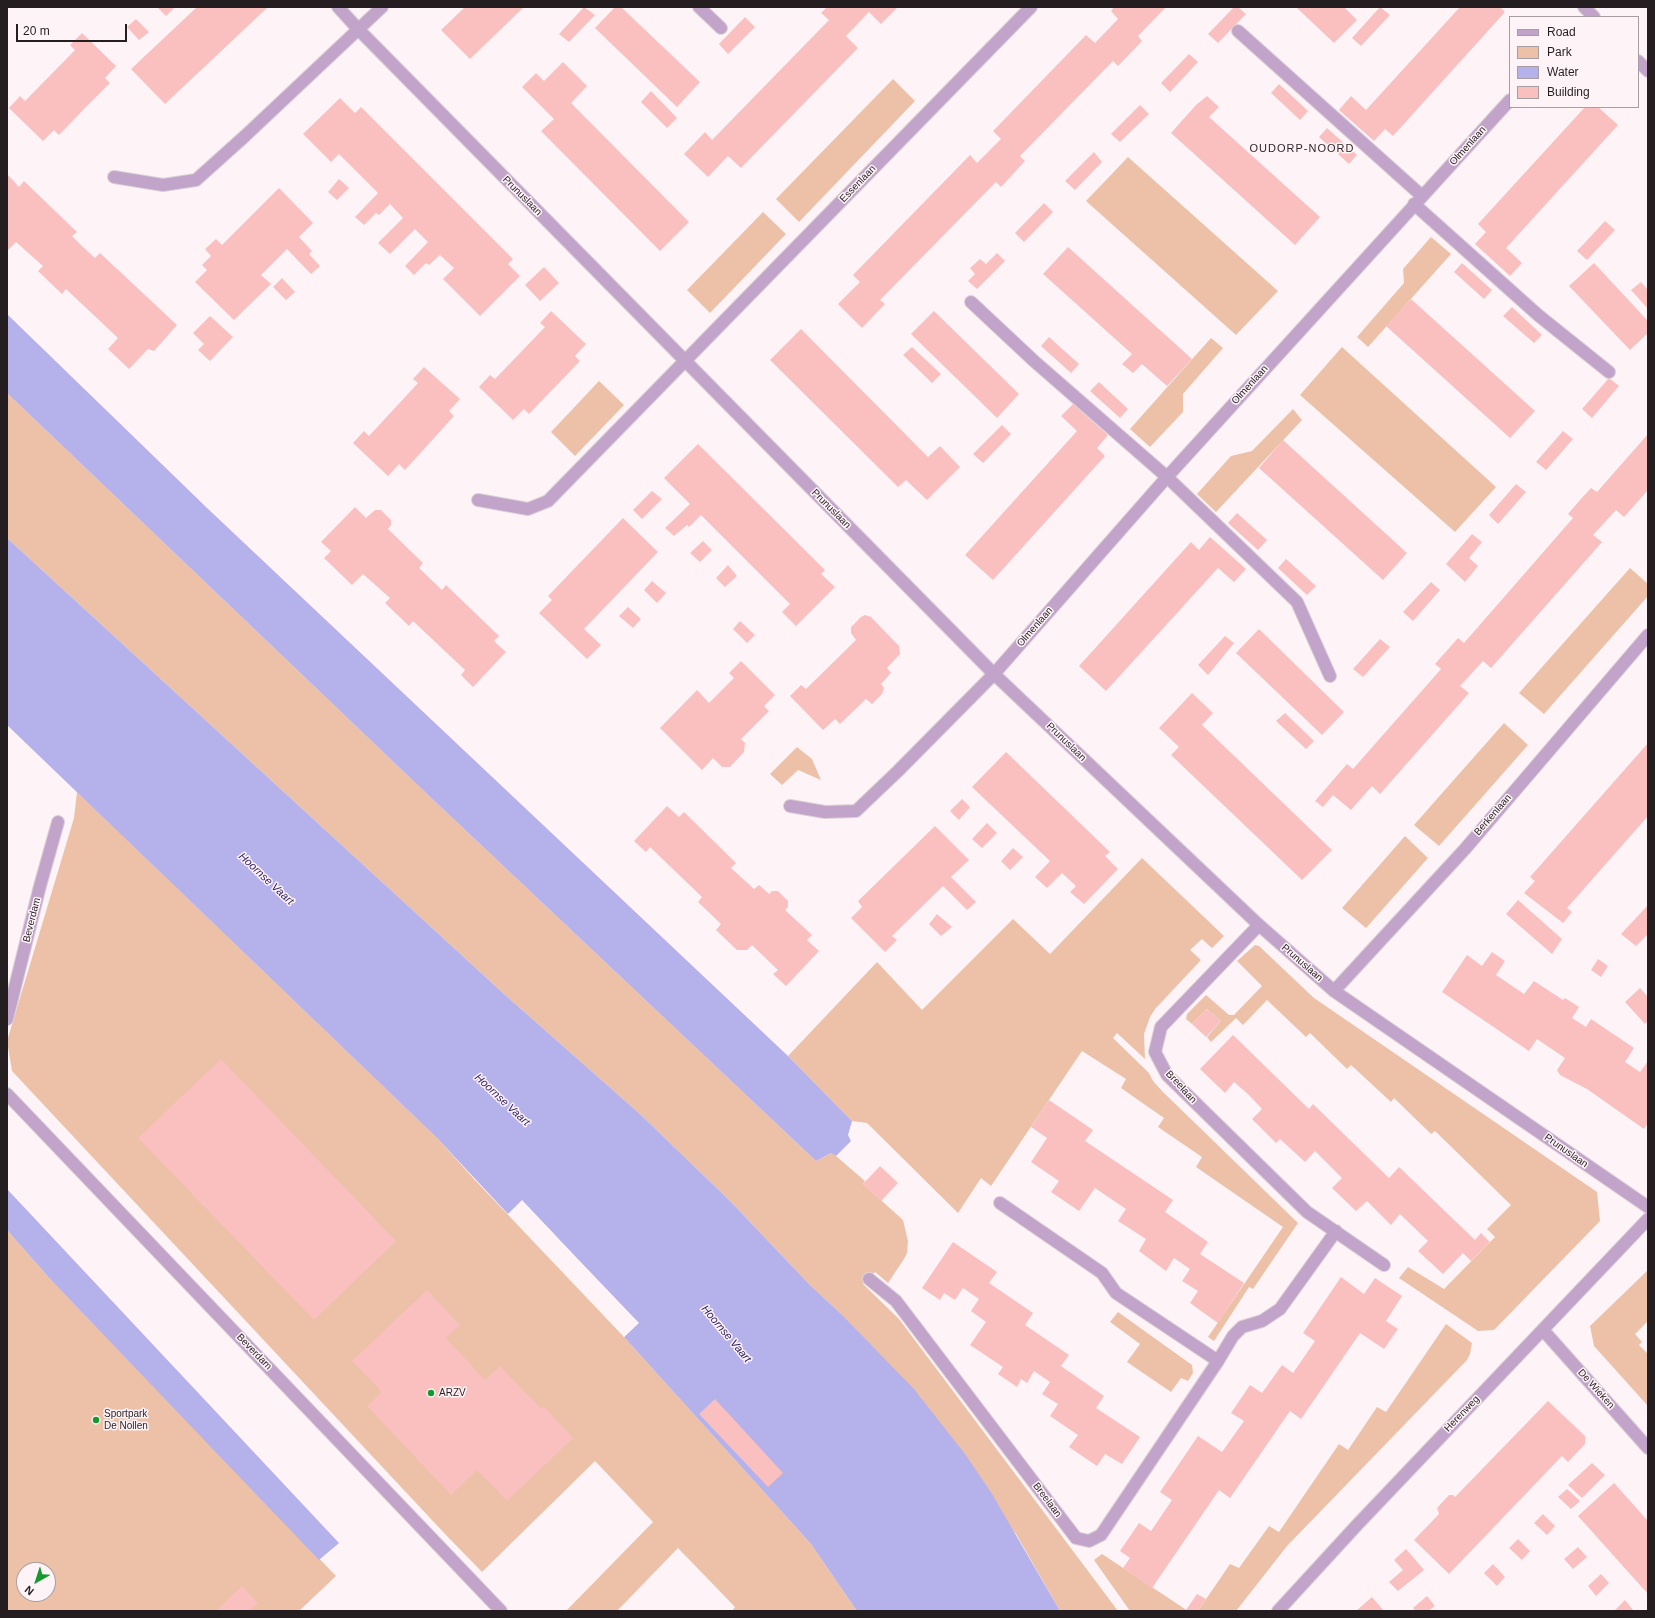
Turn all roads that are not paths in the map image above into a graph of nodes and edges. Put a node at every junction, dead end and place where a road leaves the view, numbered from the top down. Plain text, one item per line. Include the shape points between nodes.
1 (338, 7) edge
2 (382, 7) edge
3 (699, 7) edge
4 (1031, 7) edge
5 (721, 28) dead end
6 (358, 30) junction
7 (1238, 31) dead end
8 (1639, 62) edge
9 (1648, 71) edge
10 (1509, 101) edge
11 (114, 177) dead end
12 (1418, 200) junction
13 (971, 302) dead end
14 (685, 361) junction
15 (1610, 372) dead end
16 (1167, 478) junction
17 (478, 500) dead end
18 (1648, 635) edge
19 (994, 674) junction
20 (1330, 676) dead end
21 (790, 806) dead end
22 (58, 822) dead end
23 (1259, 925) junction
24 (1334, 991) junction
25 (7, 1019) edge
26 (7, 1094) edge
27 (1000, 1203) dead end
28 (1648, 1207) edge
29 (1648, 1219) edge
30 (1336, 1231) junction
31 (1384, 1264) dead end
32 (869, 1278) dead end
33 (1543, 1330) junction
34 (1218, 1361) junction
35 (1648, 1448) edge
36 (500, 1611) edge
37 (1278, 1611) edge

1 - 6 street, Prunuslaan
2 - 6 street
3 - 5 street
4 - 14 street, Essenlaan
6 - 11 street via 196,180 163,185
6 - 14 street, Prunuslaan
7 - 12 street
8 - 9 street
10 - 12 street, Olmenlaan
12 - 15 street via 1538,316
12 - 16 street, Olmenlaan
13 - 16 street
14 - 17 street via 548,501 528,509
14 - 19 street, Prunuslaan
16 - 19 street, Olmenlaan
16 - 20 street via 1297,602
18 - 24 street, Berkenlaan via 1465,849
19 - 21 street via 856,812 825,812
19 - 23 street, Prunuslaan
22 - 25 street, Beverdam
23 - 24 street, Prunuslaan
23 - 30 street, Breelaan via 1161,1027 1154,1052 1167,1075 1307,1212
24 - 28 street, Prunuslaan
26 - 36 street, Beverdam
27 - 34 street via 1102,1274 1116,1293
29 - 33 street, Herenweg
30 - 31 street, Breelaan
30 - 34 street, Breelaan via 1280,1309 1262,1321 1242,1327 1233,1336
32 - 34 street, Breelaan via 896,1300 1076,1538 1089,1541 1101,1536
33 - 35 street, De Wieken
33 - 37 street, Herenweg via 1356,1525

